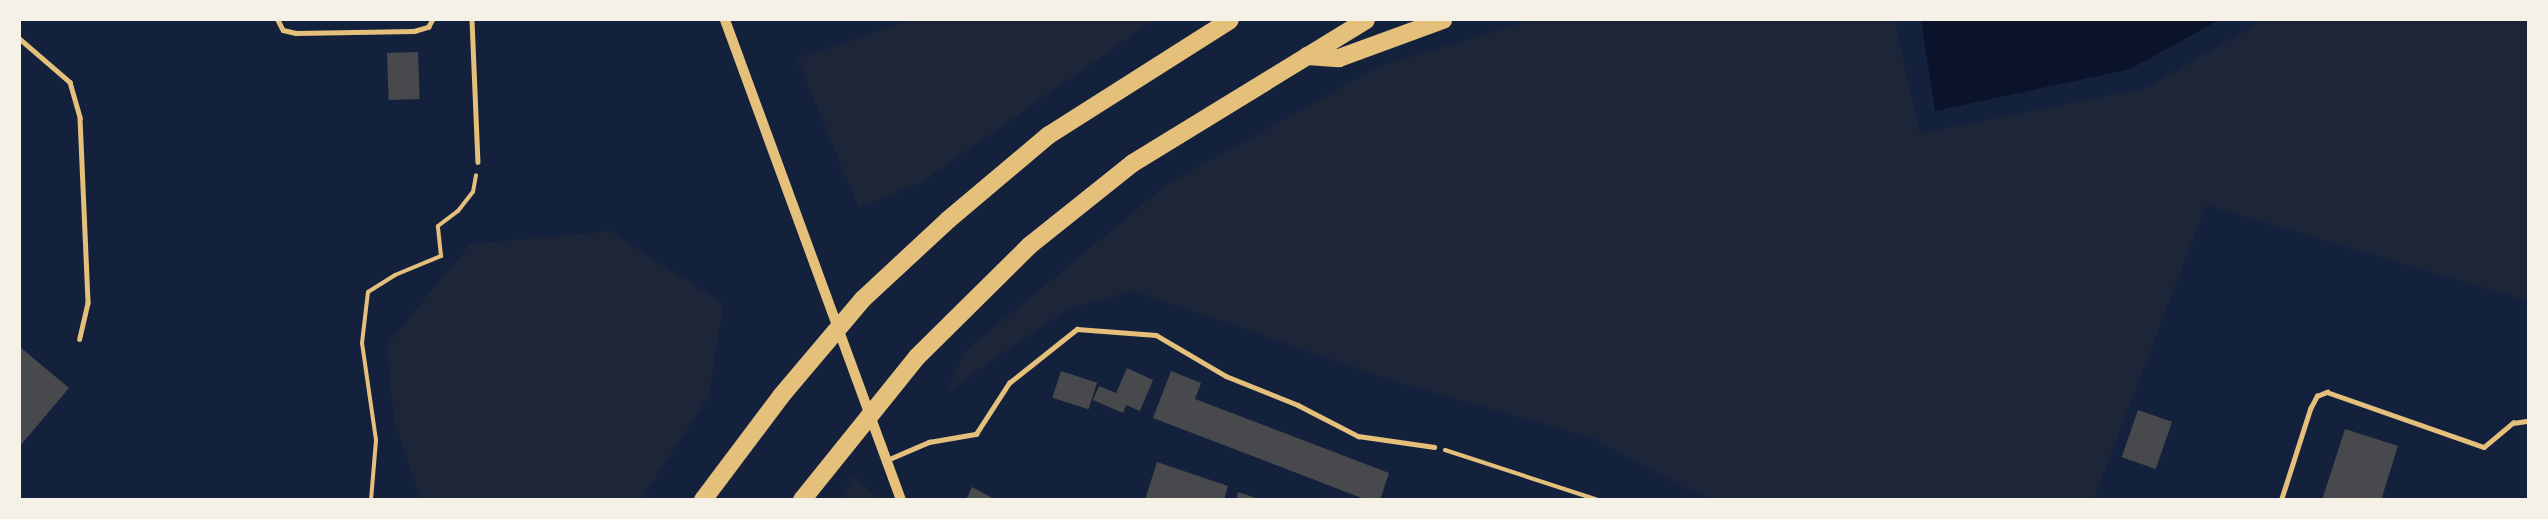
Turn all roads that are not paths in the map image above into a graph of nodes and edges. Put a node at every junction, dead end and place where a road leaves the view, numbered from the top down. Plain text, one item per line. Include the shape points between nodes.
1 (279, 20) edge
2 (432, 20) edge
3 (472, 20) edge
4 (725, 20) edge
5 (1230, 20) edge
6 (1366, 20) edge
7 (1443, 20) edge
8 (20, 39) edge
9 (1307, 56) junction
10 (478, 162) road end
11 (80, 339) dead end
12 (2529, 421) edge
13 (1434, 447) road end
14 (887, 460) junction
15 (702, 500) edge
16 (802, 500) edge
17 (901, 500) edge
18 (2281, 500) edge

1 - 2 lane via 283,30 296,33 414,31 428,27
3 - 10 lane
4 - 14 street
5 - 15 highway via 1050,135 863,299 781,396
6 - 9 highway
7 - 9 highway via 1339,58
8 - 11 lane via 70,81 80,118 88,303
9 - 16 highway via 1133,163 1029,246 917,357
12 - 18 lane via 2513,423 2484,447 2327,392 2317,396 2310,409
13 - 14 lane via 1358,436 1298,405 1226,376 1156,335 1077,328 1009,383 976,434 929,442
14 - 17 street

